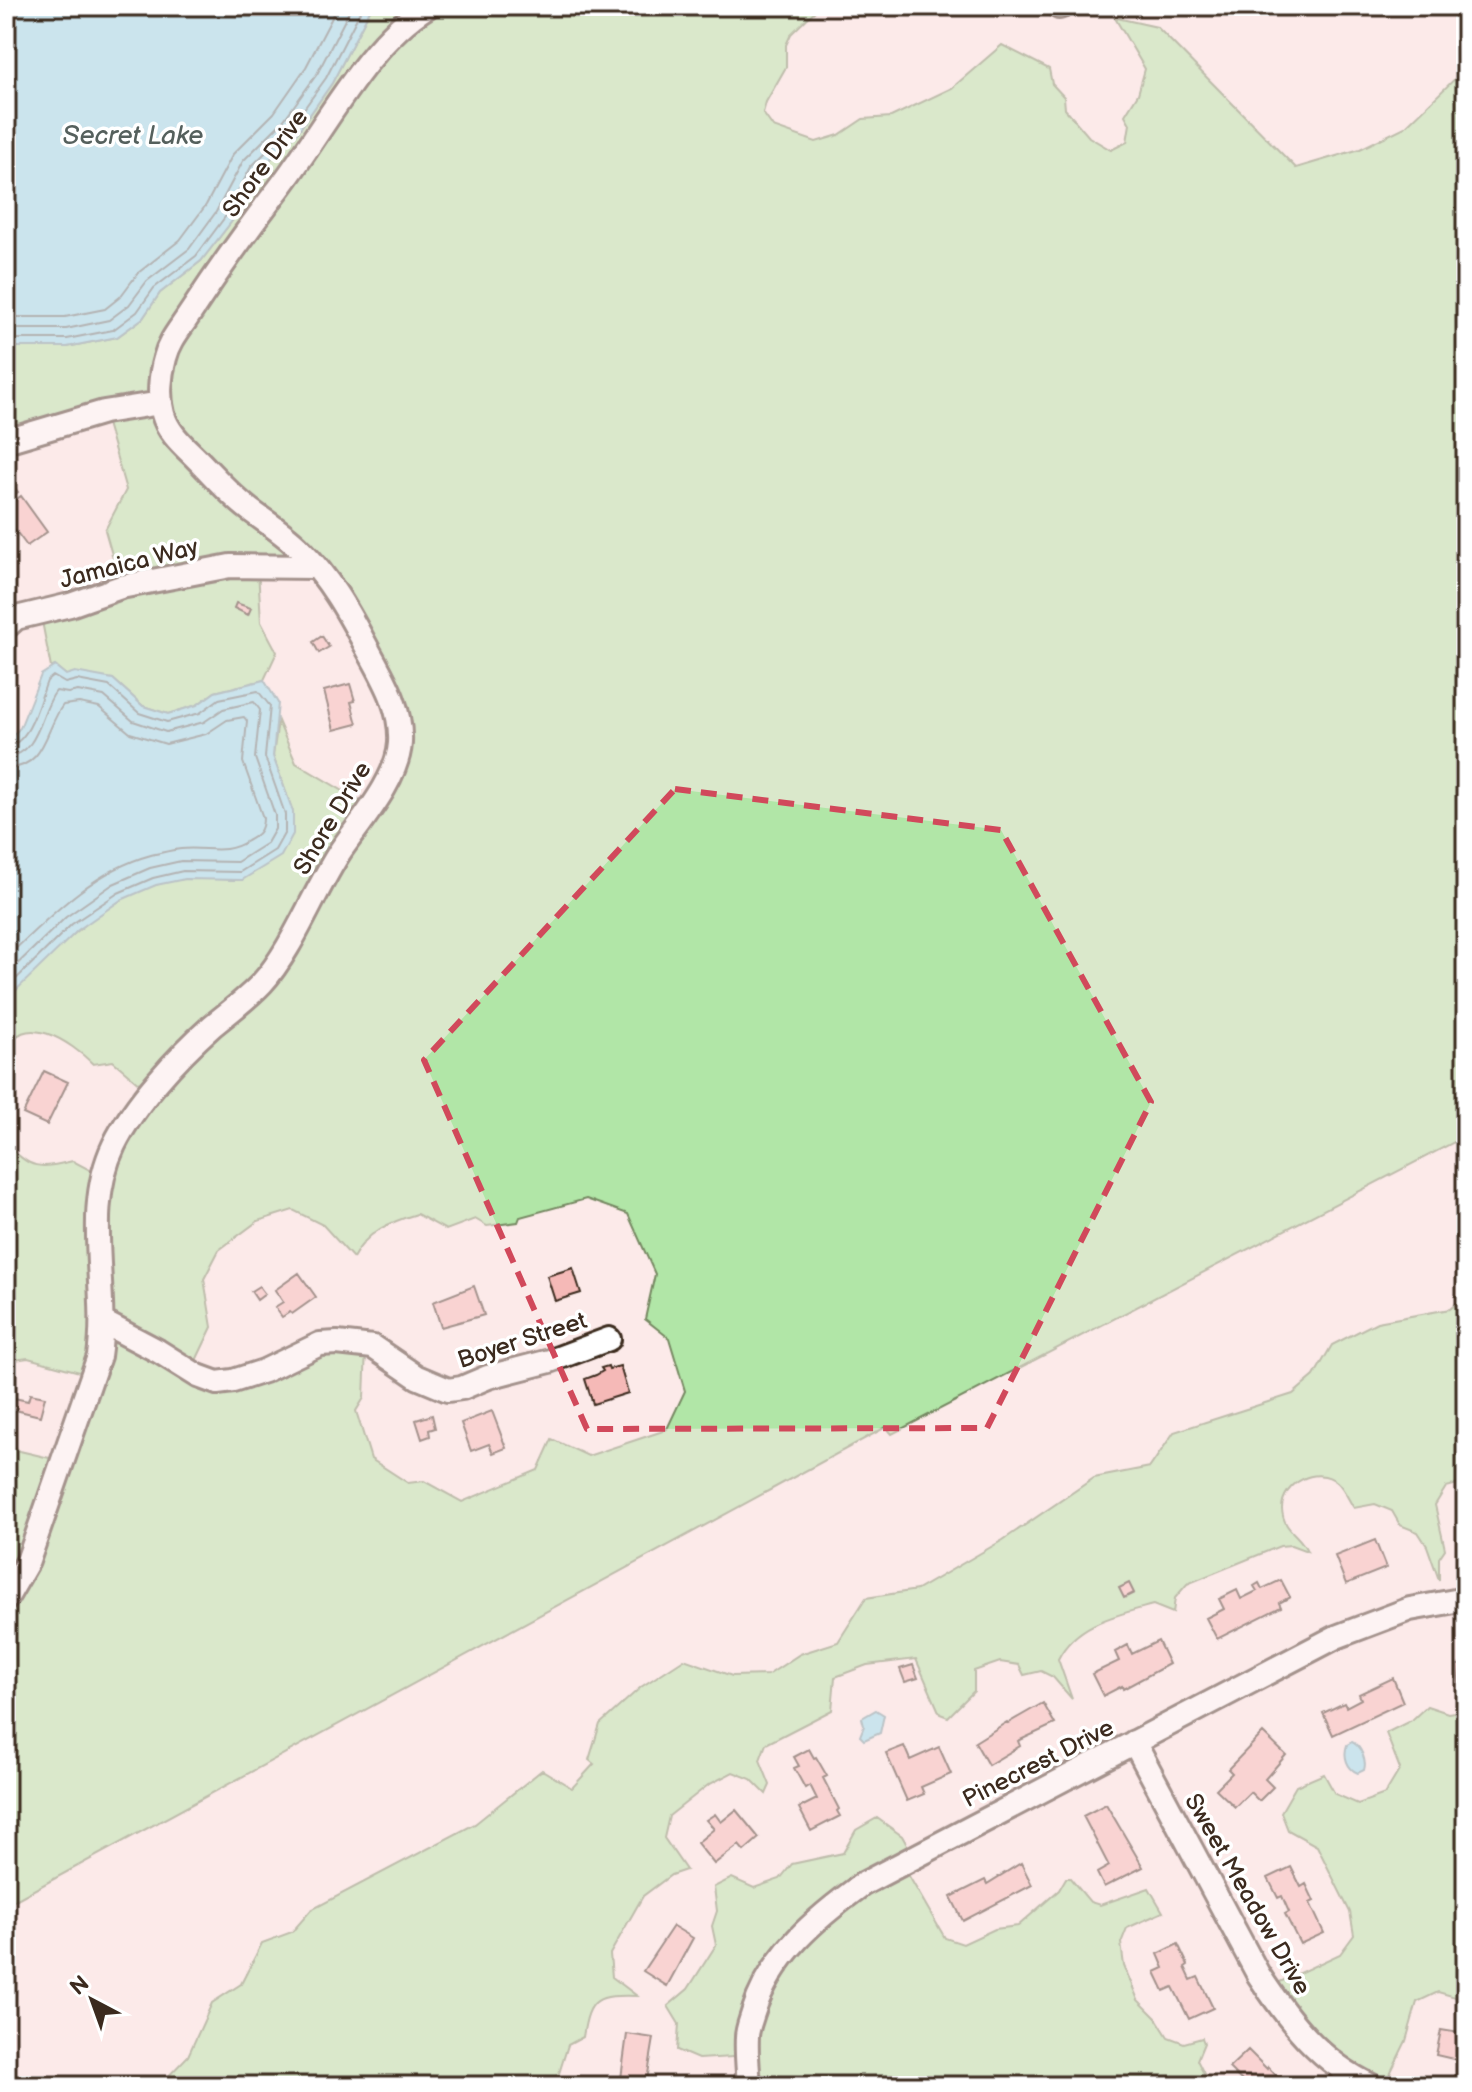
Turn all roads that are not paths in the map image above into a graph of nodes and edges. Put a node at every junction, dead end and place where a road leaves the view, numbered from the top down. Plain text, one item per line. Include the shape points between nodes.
1 (428, 6) edge
2 (161, 403) junction
3 (6, 441) edge
4 (316, 567) junction
5 (6, 627) edge
6 (103, 1322) junction
7 (609, 1339) dead end
8 (6, 1599) edge
9 (1466, 1599) edge
10 (1134, 1742) junction
11 (749, 2086) edge
12 (1372, 2086) edge

1 - 2 street, Shore Drive via 383,45 173,337 165,357
2 - 3 street via 104,412
2 - 4 street, Shore Drive via 163,417 185,448
4 - 5 street, Jamaica Way via 230,566 121,587 16,618
4 - 6 street, Shore Drive via 349,613 391,693 399,752 265,980 171,1068 111,1151 99,1212
6 - 7 street, Boyer Street via 217,1383 264,1371 320,1344 337,1343 373,1347 417,1377 448,1390
6 - 8 street, Shore Drive via 84,1403 28,1561
9 - 10 street, Pinecrest Drive via 1410,1609 1336,1637
10 - 11 street, Pinecrest Drive via 863,1884 813,1923 792,1943 757,2001 747,2034
10 - 12 street, Sweet Meadow Drive via 1273,1996 1326,2058

